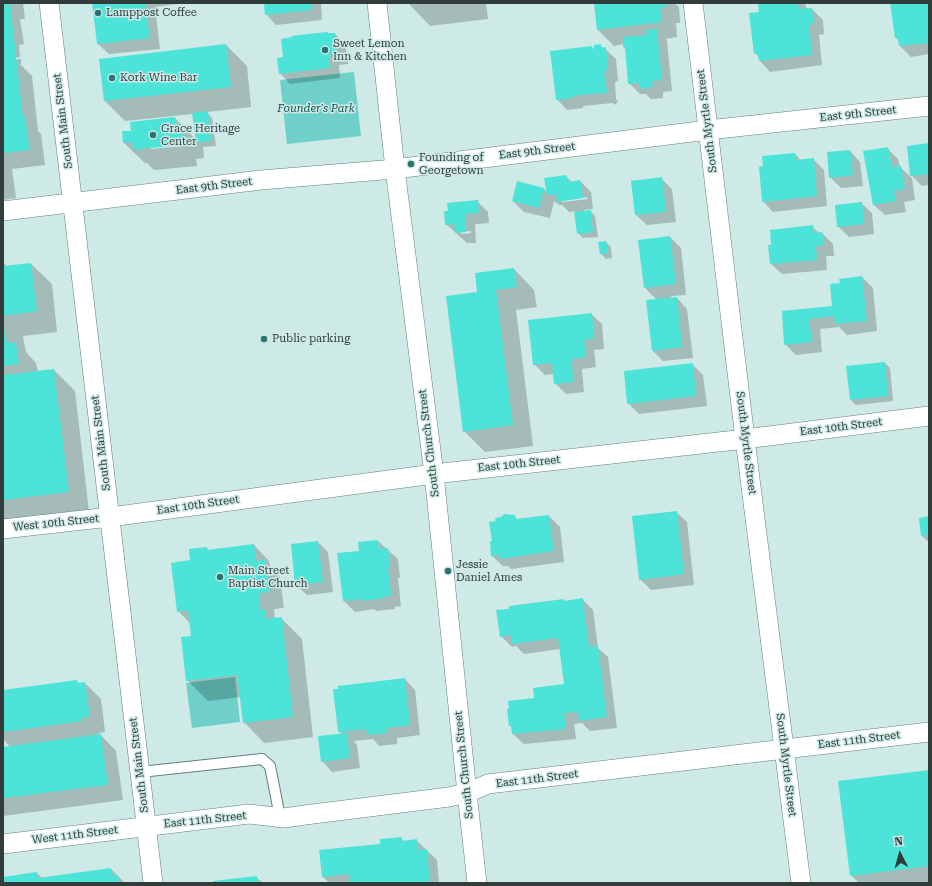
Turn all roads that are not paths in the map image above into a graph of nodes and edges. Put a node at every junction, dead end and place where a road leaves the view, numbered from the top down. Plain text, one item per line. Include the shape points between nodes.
1 (49, 3) edge
2 (377, 3) edge
3 (693, 3) edge
4 (929, 106) edge
5 (708, 130) junction
6 (396, 168) junction
7 (72, 202) junction
8 (3, 211) edge
9 (929, 416) edge
10 (745, 439) junction
11 (434, 474) junction
12 (110, 517) junction
13 (3, 529) edge
14 (929, 732) edge
15 (784, 749) junction
16 (140, 772) junction
17 (467, 793) junction
18 (280, 817) junction
19 (146, 826) junction
20 (3, 844) edge
21 (153, 883) edge
22 (477, 883) edge
23 (801, 883) edge

1 - 7 street, South Main Street
2 - 6 street, South Church Street
3 - 5 street, South Myrtle Street
4 - 5 street, East 9th Street
5 - 6 street, East 9th Street
5 - 10 street, South Myrtle Street
6 - 7 street, East 9th Street via 261,180
6 - 11 street, South Church Street
7 - 8 street, East 9th Street
7 - 12 street, South Main Street
9 - 10 street, East 10th Street
10 - 11 street, East 10th Street
10 - 15 street, South Myrtle Street
11 - 12 street, East 10th Street
11 - 17 street, South Church Street
12 - 13 street, West 10th Street
12 - 16 street, South Main Street
14 - 15 street, East 11th Street
15 - 17 street, East 11th Street via 488,784
15 - 23 street, South Myrtle Street
16 - 18 lane via 262,759 270,766
16 - 19 street, South Main Street
17 - 18 street, East 11th Street
17 - 22 street, South Church Street
18 - 19 street, East 11th Street via 249,814
19 - 20 street, West 11th Street
19 - 21 street, South Main Street

